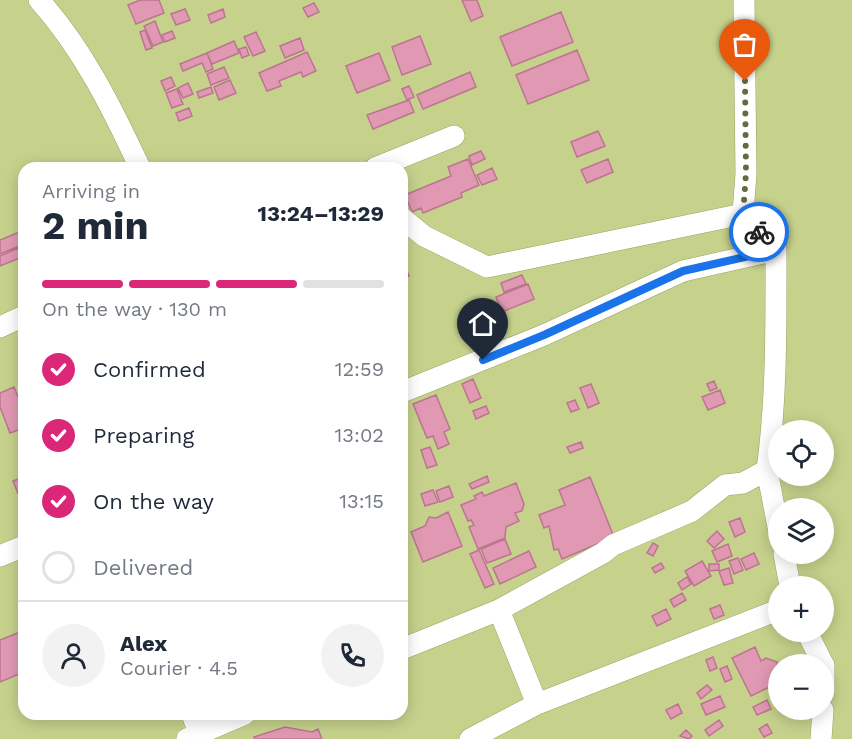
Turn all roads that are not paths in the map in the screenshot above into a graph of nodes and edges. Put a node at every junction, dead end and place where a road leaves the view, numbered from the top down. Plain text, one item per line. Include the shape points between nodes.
1 (39, 0) edge
2 (744, 0) edge
3 (454, 136) dead end
4 (137, 162) edge
5 (391, 162) edge
6 (743, 214) junction
7 (408, 223) edge
8 (776, 250) junction
9 (18, 319) edge
10 (0, 327) edge
11 (408, 390) edge
12 (767, 470) junction
13 (772, 498) edge
14 (18, 548) edge
15 (0, 556) edge
16 (499, 610) junction
17 (768, 614) edge
18 (408, 647) edge
19 (537, 704) junction
20 (224, 720) edge
21 (822, 720) edge
22 (193, 729) edge
23 (470, 739) edge
24 (821, 739) edge

1 - 4 street via 63,26 96,79
2 - 6 street
3 - 5 street
6 - 7 street via 487,267 424,236
6 - 8 street
8 - 11 street via 683,271 544,335
8 - 12 street via 776,368
9 - 10 street
12 - 13 street
12 - 16 street via 743,483 715,490 692,511 613,545
14 - 15 street
16 - 18 street
16 - 19 street
17 - 19 street
19 - 23 street
20 - 22 street
21 - 24 street

